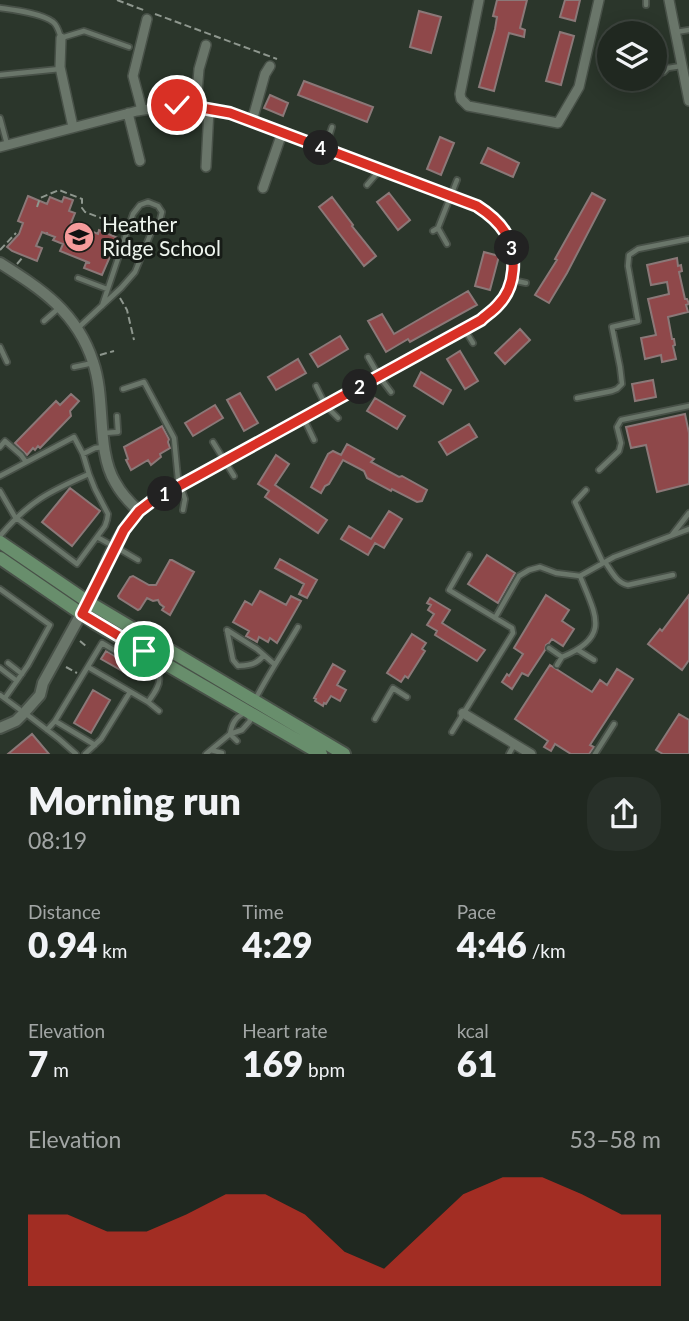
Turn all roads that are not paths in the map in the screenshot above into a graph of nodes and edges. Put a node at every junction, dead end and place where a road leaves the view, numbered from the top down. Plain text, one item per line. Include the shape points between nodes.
1 (479, 0) edge
2 (599, 0) edge
3 (669, 0) edge
4 (0, 8) edge
5 (147, 19) dead end
6 (689, 30) edge
7 (676, 33) junction
8 (61, 38) junction
9 (206, 45) dead end
10 (129, 47) dead end
11 (274, 63) road end
12 (682, 65) junction
13 (668, 68) edge
14 (60, 69) junction
15 (0, 75) edge
16 (689, 101) edge
17 (196, 107) junction
18 (209, 109) junction
19 (142, 110) junction
20 (128, 113) junction
21 (0, 118) edge
22 (252, 121) junction
23 (74, 127) junction
24 (332, 127) dead end
25 (282, 133) junction
26 (4, 146) edge
27 (324, 149) junction
28 (140, 161) dead end
29 (206, 167) dead end
30 (380, 170) junction
31 (457, 180) dead end
32 (367, 185) dead end
33 (262, 188) dead end
34 (451, 195) junction
35 (689, 239) edge
36 (447, 244) dead end
37 (0, 263) edge
38 (78, 278) dead end
39 (512, 280) junction
40 (526, 283) dead end
41 (107, 289) junction
42 (60, 306) junction
43 (102, 306) junction
44 (44, 321) dead end
45 (77, 328) junction
46 (465, 330) junction
47 (472, 343) dead end
48 (0, 347) edge
49 (368, 357) dead end
50 (96, 359) junction
51 (7, 362) dead end
52 (74, 367) dead end
53 (379, 376) junction
54 (316, 386) dead end
55 (123, 389) dead end
56 (391, 392) dead end
57 (577, 398) dead end
58 (326, 406) junction
59 (689, 406) edge
60 (117, 416) dead end
61 (303, 418) junction
62 (338, 418) dead end
63 (103, 433) junction
64 (314, 440) dead end
65 (214, 442) dead end
66 (0, 447) edge
67 (105, 447) junction
68 (83, 454) junction
69 (225, 461) junction
70 (26, 462) junction
71 (599, 470) dead end
72 (89, 474) junction
73 (0, 476) edge
74 (234, 476) dead end
75 (181, 486) junction
76 (586, 490) dead end
77 (0, 491) edge
78 (183, 510) dead end
79 (139, 511) junction
80 (689, 513) edge
81 (15, 517) junction
82 (689, 530) edge
83 (0, 536) edge
84 (671, 536) junction
85 (97, 537) junction
86 (0, 542) edge
87 (118, 549) junction
88 (469, 555) dead end
89 (0, 558) edge
90 (138, 560) dead end
91 (604, 563) junction
92 (673, 575) dead end
93 (580, 576) junction
94 (0, 589) edge
95 (85, 608) junction
96 (495, 618) junction
97 (298, 626) dead end
98 (549, 648) dead end
99 (578, 650) junction
100 (264, 655) junction
101 (562, 657) junction
102 (594, 660) dead end
103 (8, 663) dead end
104 (274, 664) junction
105 (557, 665) dead end
106 (88, 667) junction
107 (0, 668) edge
108 (22, 674) junction
109 (17, 681) junction
110 (130, 692) junction
111 (2, 696) edge
112 (407, 697) dead end
113 (148, 702) junction
114 (251, 706) junction
115 (22, 711) junction
116 (159, 711) dead end
117 (463, 713) junction
118 (374, 719) dead end
119 (55, 721) junction
120 (614, 724) dead end
121 (1, 726) edge
122 (47, 730) junction
123 (452, 732) dead end
124 (230, 734) junction
125 (237, 741) dead end
126 (514, 744) junction
127 (95, 745) junction
128 (208, 752) edge
129 (71, 753) edge
130 (85, 754) edge
131 (222, 754) edge
132 (321, 754) edge
133 (344, 754) edge
134 (509, 754) edge
135 (531, 754) edge
136 (595, 754) edge

1 - 2 street via 461,99 468,106 558,123 579,87
3 - 7 street
4 - 8 lane via 46,18
5 - 19 street via 133,76
6 - 7 lane
7 - 12 street
8 - 10 lane via 84,31
8 - 14 street
9 - 17 street
11 - 22 street via 265,74
12 - 13 lane
12 - 16 street
14 - 15 lane
14 - 23 street
17 - 18 street
17 - 19 street
18 - 22 street
18 - 29 street
19 - 20 street
20 - 23 street
20 - 28 street
21 - 26 lane
22 - 25 street
23 - 26 street
24 - 27 lane
25 - 27 street
25 - 33 street
27 - 30 street
30 - 32 lane
30 - 34 street
31 - 34 lane
34 - 36 lane via 436,229
34 - 39 street via 477,206 501,225 512,247
35 - 57 lane via 629,255 638,321 612,327 622,384 612,391
37 - 42 street
38 - 41 lane
39 - 40 lane
39 - 46 street via 498,305
41 - 43 lane
41 - 43 lane via 133,214 140,205 153,203 162,218 135,272
42 - 44 lane
42 - 45 street
43 - 45 lane
45 - 50 street
46 - 47 lane
46 - 53 street
48 - 51 lane
49 - 53 lane
50 - 52 lane
50 - 63 street
53 - 56 lane
53 - 58 street
54 - 58 lane
55 - 75 lane via 144,382 174,438
58 - 61 street
58 - 62 lane
59 - 71 lane via 621,421 617,427 619,451
60 - 63 lane via 118,432
61 - 64 lane
61 - 69 street
63 - 67 street
65 - 69 lane
66 - 70 lane via 5,441
67 - 68 lane
67 - 79 street via 115,482
68 - 70 lane via 74,437
68 - 72 lane
69 - 74 lane
69 - 75 street
70 - 73 lane
72 - 81 lane via 40,498
72 - 85 lane via 108,514
75 - 78 lane
75 - 79 street
76 - 91 lane via 575,502
77 - 81 lane
79 - 87 street
80 - 84 lane
81 - 83 lane
81 - 85 lane via 77,564
82 - 84 lane
84 - 91 lane
85 - 87 lane
86 - 95 main road
87 - 90 lane
87 - 95 street
88 - 96 lane via 449,590
89 - 95 main road
91 - 92 lane via 622,584
91 - 93 lane
93 - 96 lane via 540,567 522,573
93 - 99 lane via 594,611 595,627
94 - 108 lane via 50,625
95 - 114 main road via 95,623
95 - 115 street
96 - 117 lane via 513,633
97 - 104 lane
98 - 101 lane
99 - 101 lane
99 - 102 lane
100 - 100 lane via 257,649 227,630 235,664 253,665
100 - 104 lane
101 - 105 lane
103 - 108 lane
104 - 114 lane
106 - 110 lane
106 - 113 lane via 102,643 159,677
106 - 119 lane
107 - 109 lane
108 - 109 lane
109 - 111 lane
110 - 113 lane
110 - 127 lane
111 - 115 lane
112 - 118 lane via 393,688
113 - 116 lane
114 - 124 lane via 232,723
114 - 124 lane via 250,721
114 - 132 main road
114 - 133 main road
115 - 121 street
115 - 122 lane
117 - 123 lane
117 - 126 street
119 - 122 lane
119 - 127 lane
120 - 136 lane
122 - 129 lane
124 - 125 lane
124 - 128 lane
126 - 134 lane
126 - 135 street
127 - 130 lane
128 - 131 lane

